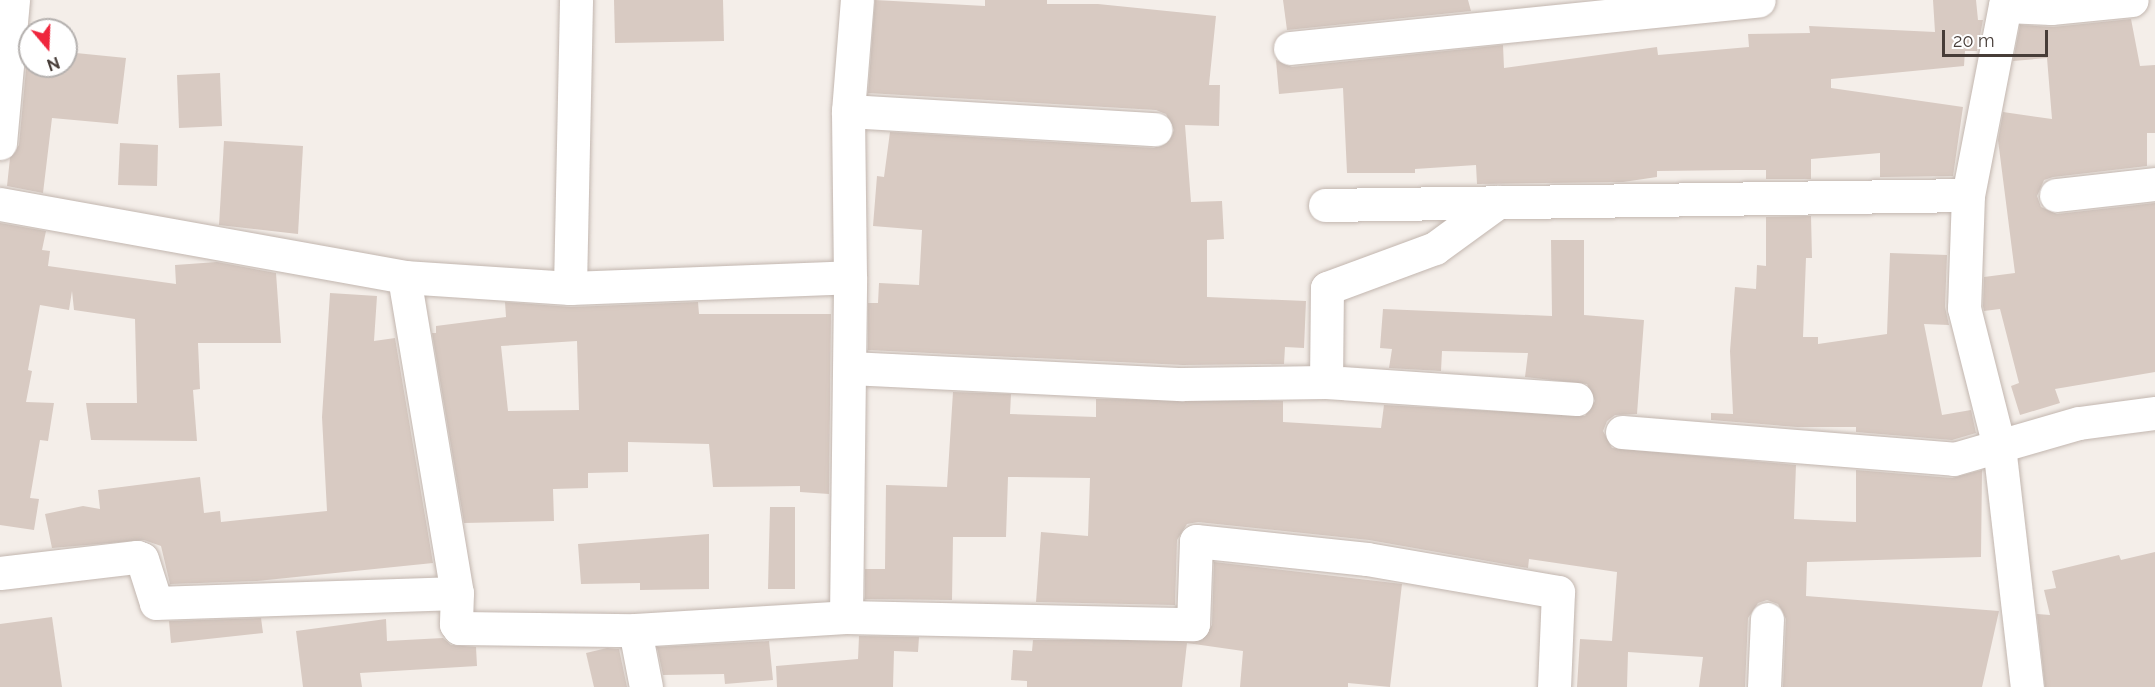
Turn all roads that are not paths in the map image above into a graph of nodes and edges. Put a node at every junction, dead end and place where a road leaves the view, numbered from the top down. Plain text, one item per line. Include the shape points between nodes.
1 (13, 0) edge
2 (576, 0) edge
3 (857, 0) edge
4 (1759, 0) edge
5 (2132, 0) edge
6 (2006, 3) edge
7 (1290, 48) dead end
8 (848, 111) junction
9 (1155, 129) dead end
10 (0, 143) edge
11 (2155, 184) edge
12 (1968, 195) junction
13 (2056, 195) dead end
14 (1498, 202) junction
15 (0, 204) edge
16 (1325, 205) dead end
17 (404, 277) junction
18 (850, 277) junction
19 (570, 288) junction
20 (850, 368) junction
21 (1326, 382) junction
22 (1576, 399) dead end
23 (2155, 413) edge
24 (1622, 432) dead end
25 (1999, 446) junction
26 (0, 573) edge
27 (457, 593) junction
28 (846, 617) junction
29 (1767, 619) dead end
30 (635, 630) junction
31 (646, 687) edge
32 (1554, 687) edge
33 (1764, 687) edge
34 (2027, 687) edge

1 - 10 street
2 - 19 street
3 - 8 street
4 - 7 street
5 - 6 street via 2050,8
6 - 12 street
8 - 9 street
8 - 18 street
11 - 13 street
12 - 14 street
12 - 25 street via 1964,308
14 - 16 street
14 - 21 street via 1435,248 1327,288
15 - 17 street
17 - 19 street
17 - 27 street
18 - 19 street
18 - 20 street
20 - 21 street via 1183,384
20 - 28 street
21 - 22 street
23 - 25 street via 2079,423
24 - 25 street via 1954,459
25 - 34 street
26 - 27 street via 137,557 142,559 156,603
27 - 30 street via 459,627
28 - 30 street
28 - 32 street via 1193,624 1196,541 1367,559 1558,592
29 - 33 street
30 - 31 street

